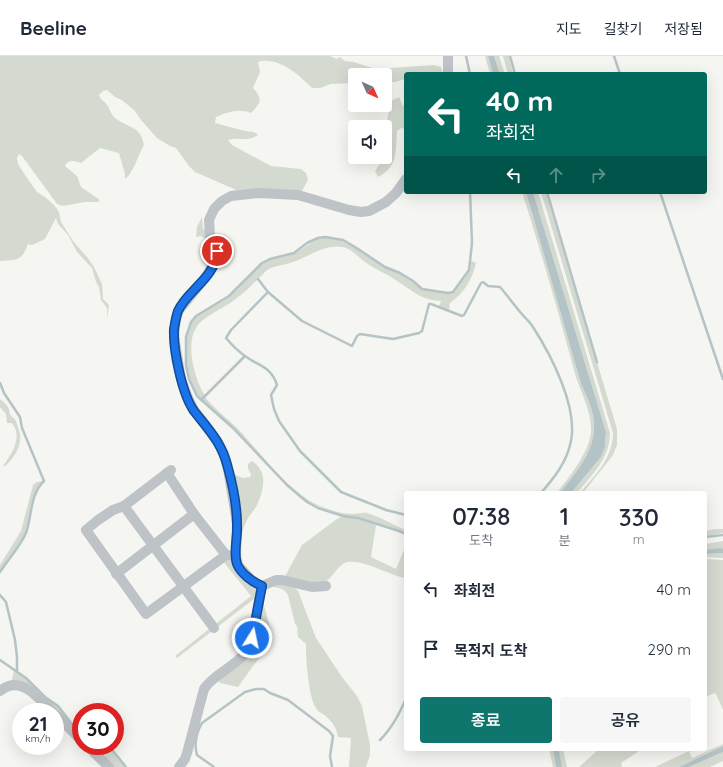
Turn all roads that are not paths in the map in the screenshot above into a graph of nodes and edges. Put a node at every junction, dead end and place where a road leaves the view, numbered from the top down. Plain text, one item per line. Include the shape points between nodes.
1 (448, 56) edge
2 (448, 72) edge
3 (404, 182) edge
4 (124, 506) junction
5 (194, 514) junction
6 (153, 545) junction
7 (231, 555) junction
8 (116, 574) junction
9 (184, 586) junction
10 (262, 586) junction
11 (326, 586) dead end
12 (214, 628) dead end
13 (0, 691) edge
14 (44, 703) edge
15 (64, 723) edge
16 (72, 731) edge
17 (96, 755) edge
18 (109, 767) edge
19 (179, 767) edge

1 - 2 street
3 - 7 street via 386,202 369,211 349,210 298,195 259,193 231,196 214,209 209,220 216,257 206,276 179,310 174,336 181,380 188,398 218,442 228,469 237,524
4 - 5 street via 169,471
4 - 6 street
4 - 8 street via 113,510 86,530
5 - 6 street
5 - 7 street
6 - 8 street
6 - 9 street
7 - 9 street
7 - 10 street via 245,574
8 - 9 street via 146,614
9 - 12 street
10 - 11 street via 282,580 312,587
10 - 19 street via 247,651 208,682 185,759
13 - 14 street via 14,685 23,686
15 - 16 street
17 - 18 street

